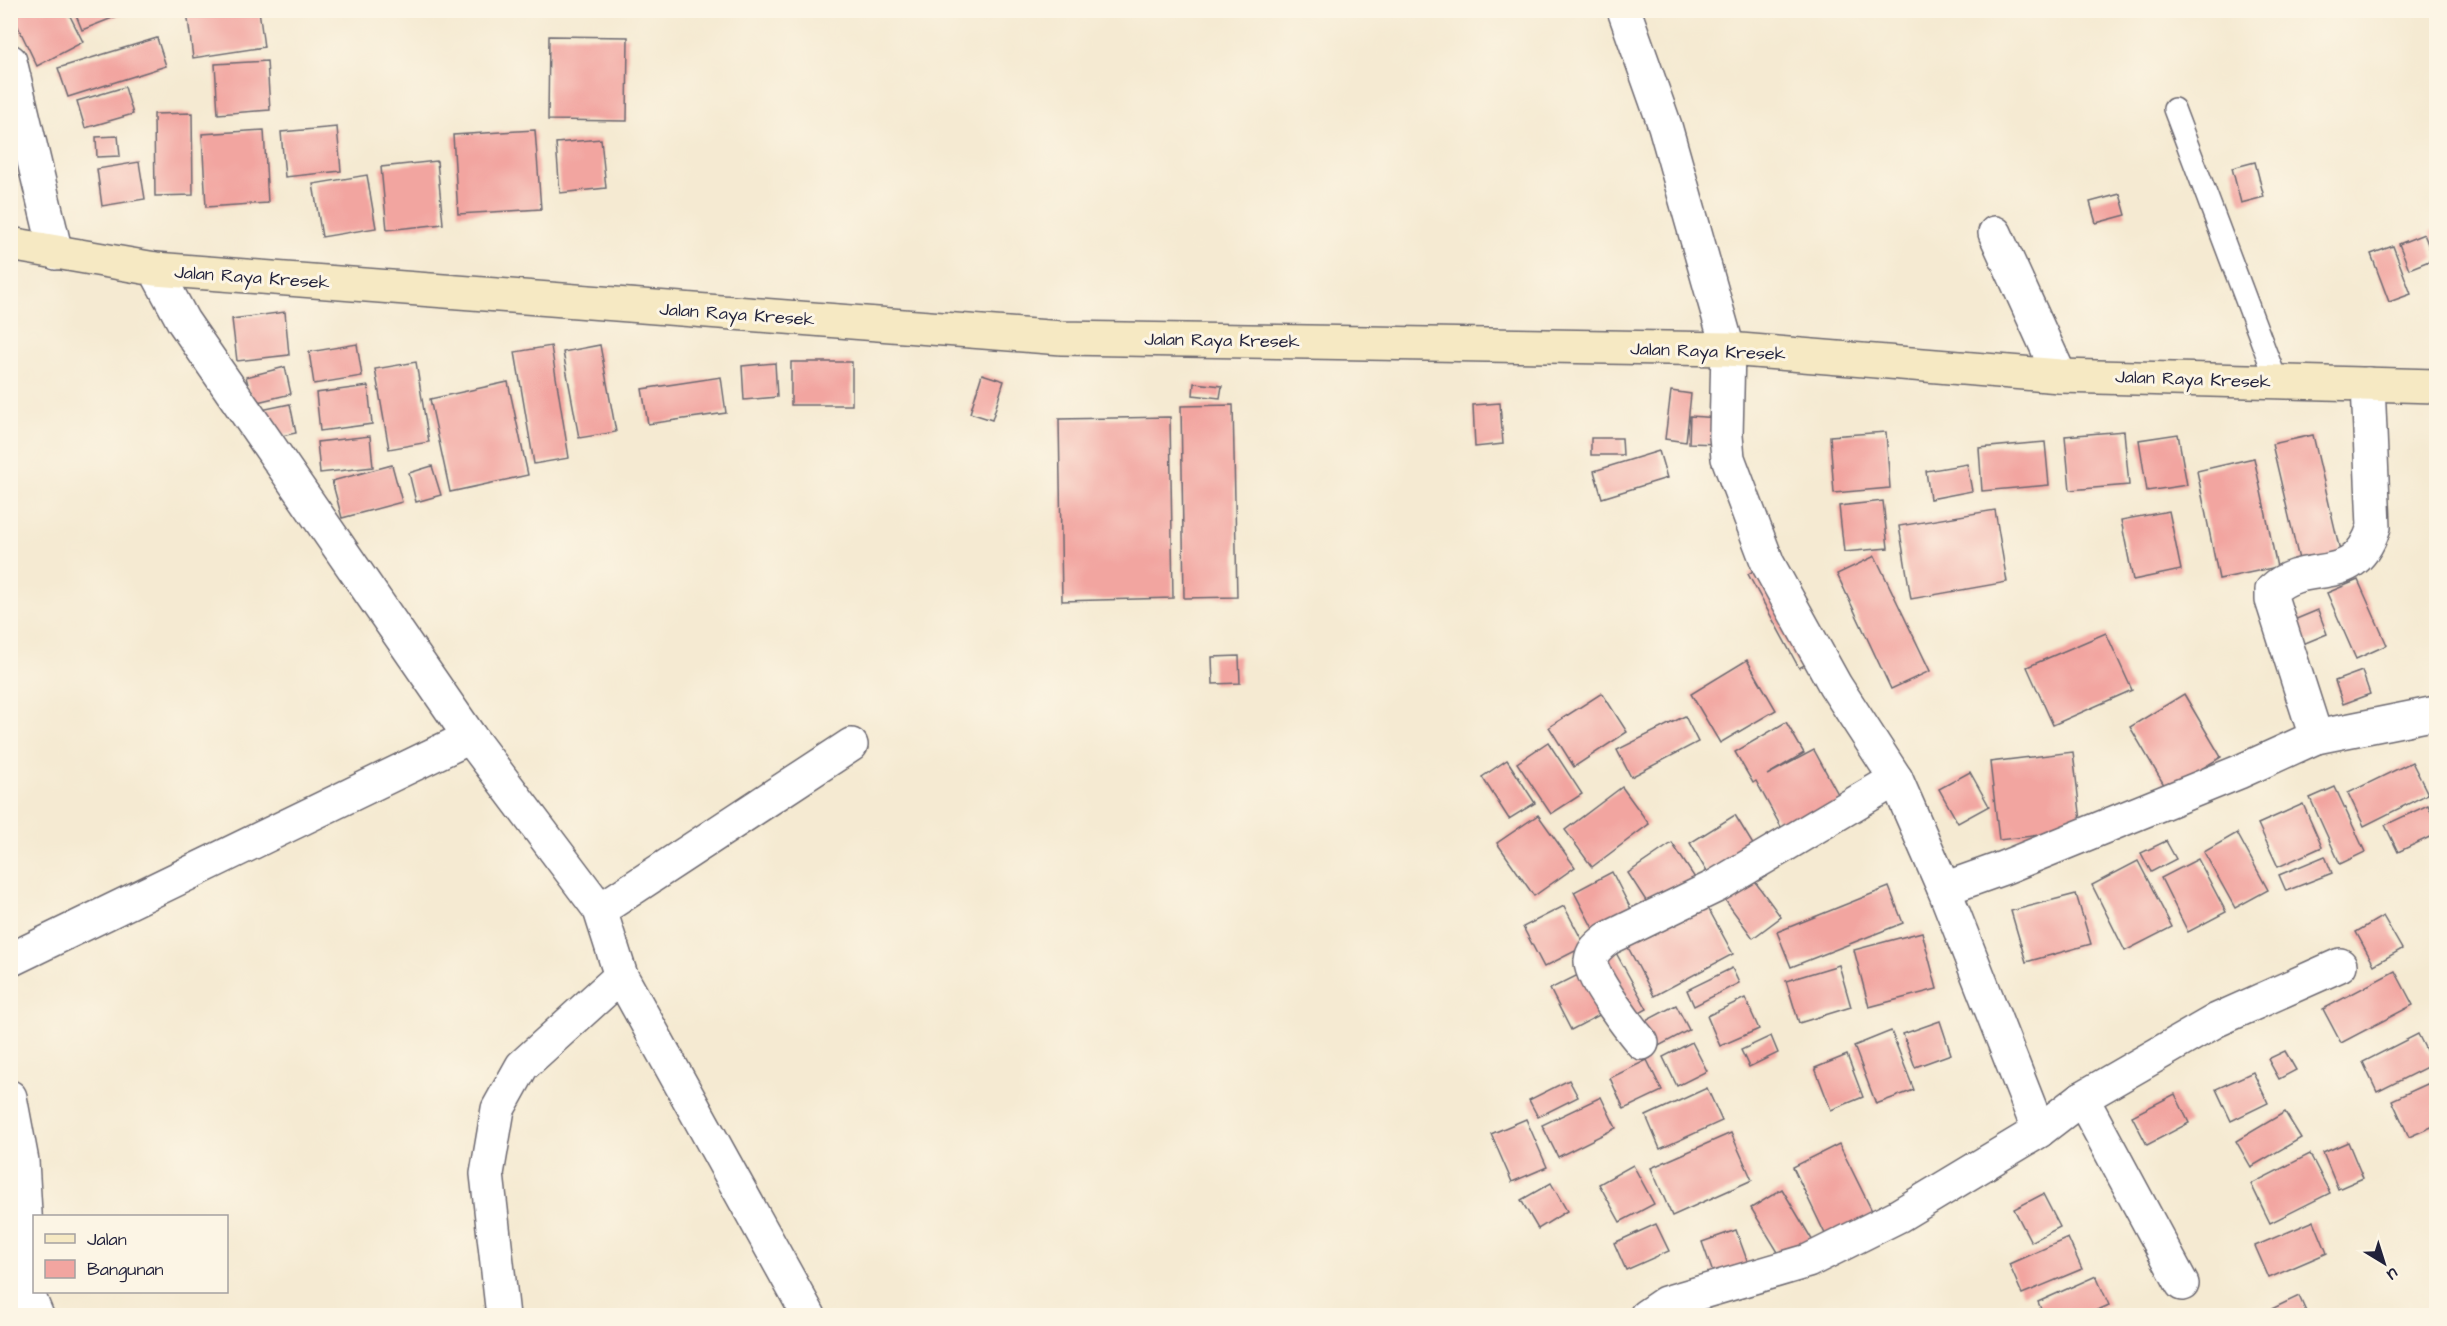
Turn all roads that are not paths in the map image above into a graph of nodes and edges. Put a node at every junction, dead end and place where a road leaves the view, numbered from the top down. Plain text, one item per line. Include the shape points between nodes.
1 (1624, 10) edge
2 (10, 61) edge
3 (2174, 109) dead end
4 (1995, 233) dead end
5 (10, 244) edge
6 (56, 253) junction
7 (154, 269) junction
8 (1728, 349) junction
9 (2060, 375) junction
10 (2277, 382) junction
11 (2368, 384) junction
12 (2436, 386) edge
13 (2436, 713) edge
14 (470, 737) junction
15 (2316, 737) junction
16 (851, 745) dead end
17 (1896, 779) junction
18 (1944, 889) junction
19 (600, 910) junction
20 (10, 960) edge
21 (2340, 965) dead end
22 (621, 976) junction
23 (1642, 1043) dead end
24 (10, 1097) edge
25 (2082, 1098) junction
26 (2039, 1131) junction
27 (2182, 1284) dead end
28 (38, 1316) edge
29 (503, 1316) edge
30 (809, 1316) edge
31 (1646, 1316) edge

1 - 8 street via 1665,126
2 - 6 street
3 - 10 lane
4 - 9 street
5 - 6 main road, Jalan Raya Kresek
6 - 7 main road, Jalan Raya Kresek
7 - 8 main road, Jalan Raya Kresek via 1062,338
7 - 14 street via 183,321
8 - 9 main road, Jalan Raya Kresek
8 - 17 street via 1728,458 1768,564 1835,685
9 - 10 main road, Jalan Raya Kresek
10 - 11 main road, Jalan Raya Kresek
11 - 12 main road, Jalan Raya Kresek
11 - 15 street via 2374,526 2368,544 2349,565 2288,579 2272,590
13 - 15 street
14 - 19 street
14 - 20 street
15 - 18 street via 2218,781
16 - 19 street
17 - 18 street
17 - 23 street via 1716,886 1607,939 1593,951 1590,964 1597,978 1625,1024
18 - 26 street
19 - 22 street
21 - 25 street via 2217,1020
22 - 29 street via 522,1066 498,1109 488,1174
22 - 30 street
24 - 28 street via 22,1161 30,1299
25 - 26 street
25 - 27 street
26 - 31 street via 1898,1216 1808,1261 1665,1303

